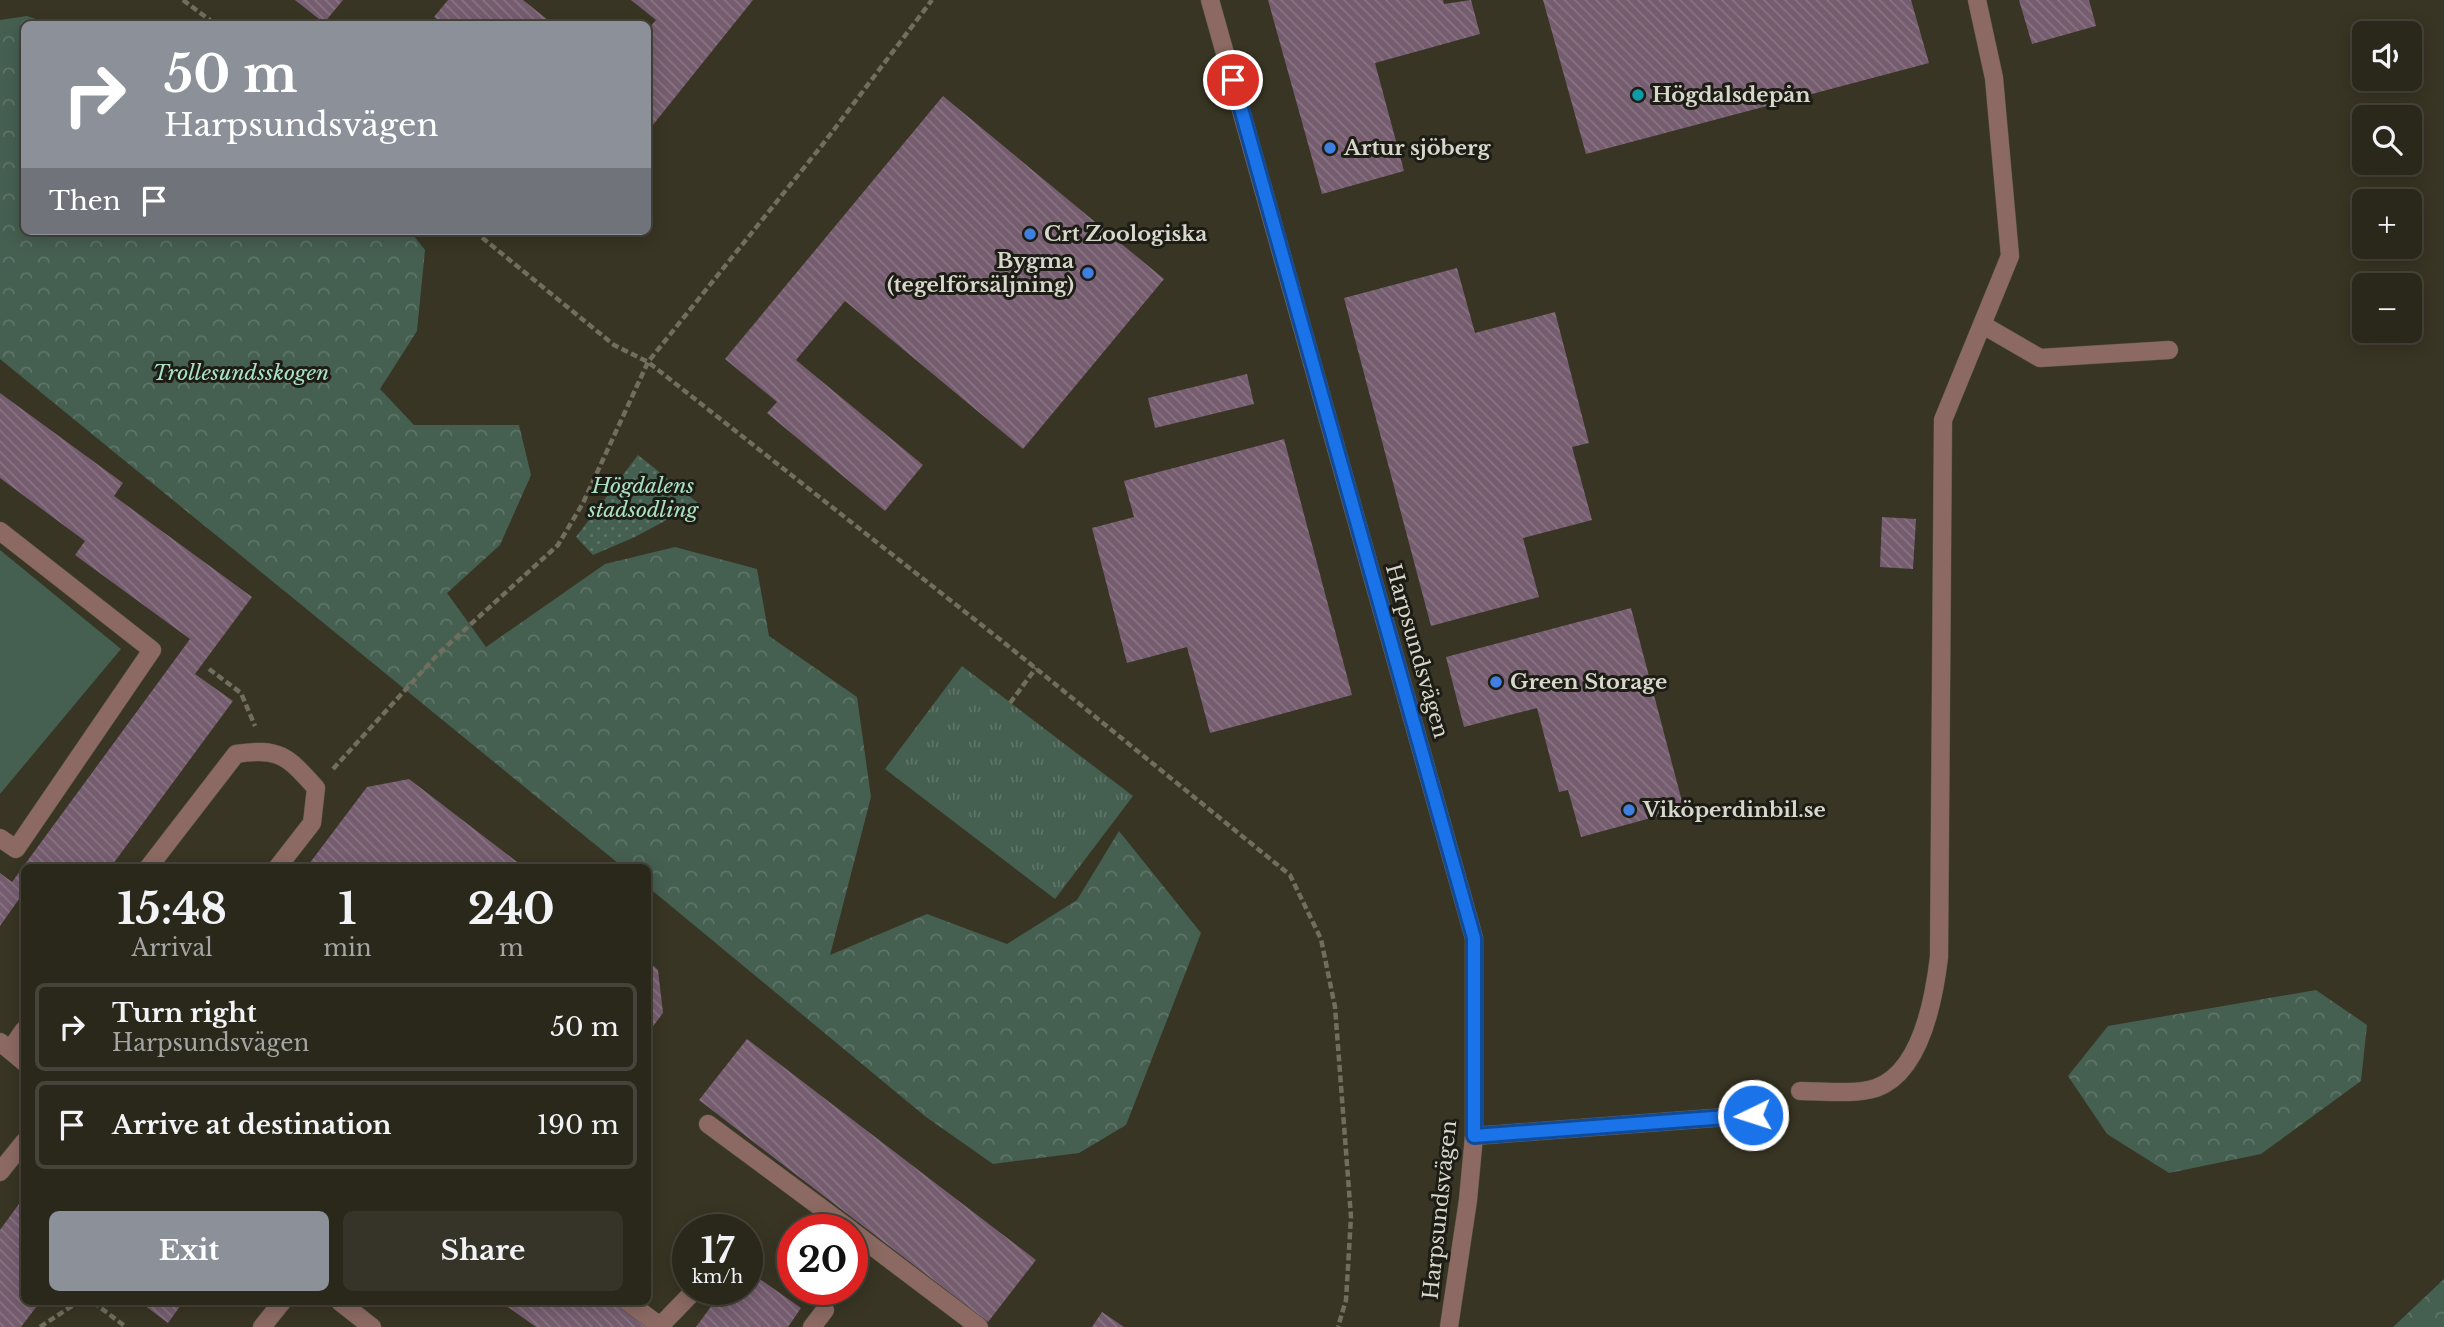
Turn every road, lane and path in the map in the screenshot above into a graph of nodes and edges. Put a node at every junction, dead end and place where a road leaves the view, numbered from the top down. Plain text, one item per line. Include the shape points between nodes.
1 (183, 0) edge
2 (933, 0) edge
3 (1210, 0) edge
4 (1978, 0) edge
5 (211, 21) edge
6 (479, 235) edge
7 (1983, 325) junction
8 (2169, 350) dead end
9 (648, 362) junction
10 (0, 531) edge
11 (1036, 668) junction
12 (209, 669) dead end
13 (1010, 703) dead end
14 (265, 749) junction
15 (316, 788) junction
16 (0, 838) edge
17 (151, 864) edge
18 (280, 864) edge
19 (21, 1033) edge
20 (5, 1046) edge
21 (21, 1059) edge
22 (1800, 1091) dead end
23 (1753, 1115) dead end
24 (708, 1124) dead end
25 (1474, 1136) junction
26 (21, 1146) edge
27 (0, 1172) edge
28 (829, 1214) edge
29 (868, 1243) edge
30 (73, 1305) edge
31 (97, 1305) edge
32 (280, 1305) edge
33 (344, 1305) edge
34 (632, 1305) edge
35 (680, 1305) edge
36 (825, 1310) dead end
37 (40, 1327) edge
38 (126, 1327) edge
39 (262, 1327) edge
40 (372, 1327) edge
41 (812, 1327) edge
42 (979, 1327) edge
43 (1338, 1327) edge
44 (1449, 1327) edge

1 - 5 path
2 - 9 path
3 - 25 street, Harpsundsvägen via 1474,938
4 - 7 street via 1994,78 2010,256
6 - 9 path via 614,345
7 - 8 street via 2040,358
7 - 22 street via 1943,420 1939,957 1931,1009 1910,1059 1889,1082 1868,1090
9 - 11 path
9 - 15 path via 583,503 558,545 439,653
10 - 16 street via 152,650 16,849
11 - 13 path
11 - 43 path via 1290,875 1321,939 1335,1007 1351,1217 1346,1300
12 - 14 path via 241,694
14 - 15 street via 294,764
14 - 17 street via 236,754
15 - 18 street via 312,823
19 - 20 street
20 - 21 street
23 - 25 street
24 - 28 street
25 - 44 street, Harpsundsvägen
26 - 27 street
29 - 42 street
30 - 37 path
31 - 38 path
32 - 39 street
33 - 40 street
34 - 35 street via 660,1326
36 - 41 street

